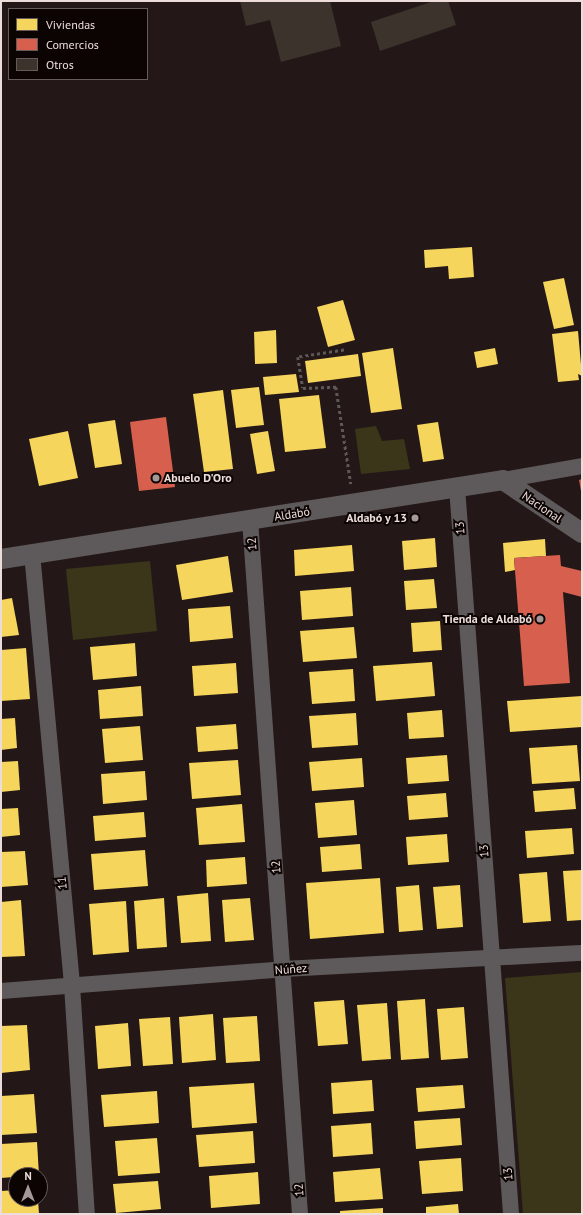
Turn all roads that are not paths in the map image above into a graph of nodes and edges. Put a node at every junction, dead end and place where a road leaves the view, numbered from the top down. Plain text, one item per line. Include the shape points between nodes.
1 (582, 466) edge
2 (503, 480) junction
3 (457, 488) junction
4 (250, 520) junction
5 (582, 533) edge
6 (32, 553) junction
7 (1, 559) edge
8 (582, 953) edge
9 (492, 958) junction
10 (284, 969) junction
11 (72, 985) junction
12 (1, 991) edge
13 (87, 1214) edge
14 (300, 1214) edge
15 (511, 1214) edge

1 - 2 street, Aldabó
2 - 3 street, Aldabó
2 - 5 street, Nacional
3 - 4 street, Aldabó
3 - 9 street, 13
4 - 6 street, Aldabó
4 - 10 street, 12
6 - 7 street, Aldabó
6 - 11 street, 11
8 - 9 street, Núñez
9 - 10 street, Núñez
9 - 15 street, 13
10 - 11 street, Núñez
10 - 14 street, 12
11 - 12 street, Núñez
11 - 13 street, 11

